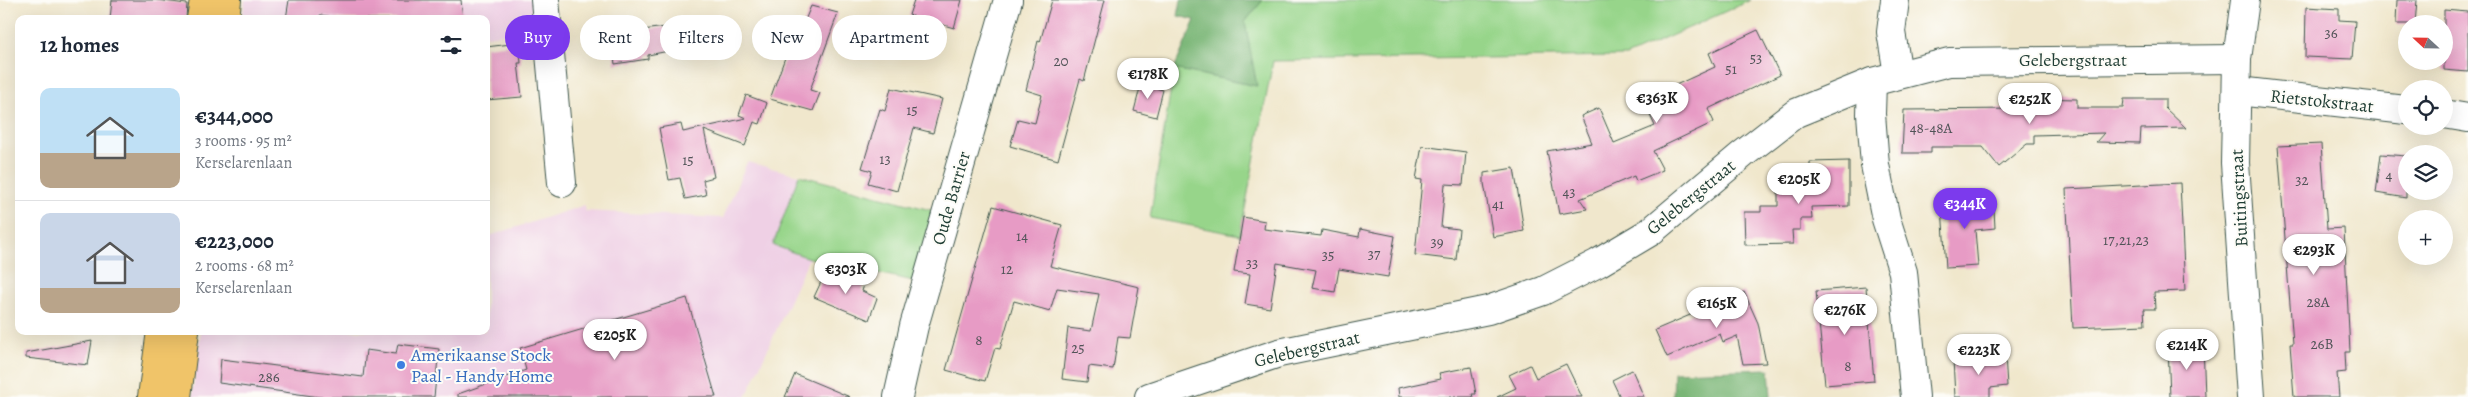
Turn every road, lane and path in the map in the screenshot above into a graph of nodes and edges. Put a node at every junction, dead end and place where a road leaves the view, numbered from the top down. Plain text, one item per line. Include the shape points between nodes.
1 (204, 0) edge
2 (227, 0) edge
3 (545, 0) edge
4 (1008, 0) edge
5 (1895, 0) edge
6 (2245, 0) edge
7 (202, 15) edge
8 (225, 15) edge
9 (2237, 59) junction
10 (1898, 74) junction
11 (1872, 82) junction
12 (2238, 92) junction
13 (2398, 109) edge
14 (2453, 116) edge
15 (2468, 118) edge
16 (562, 183) dead end
17 (160, 335) edge
18 (185, 335) edge
19 (152, 397) edge
20 (177, 397) edge
21 (898, 397) edge
22 (1149, 397) edge
23 (1915, 397) edge
24 (2251, 397) edge

1 - 7 main road
2 - 8 main road
3 - 16 street
4 - 21 street, Oude Barrier via 914,326
5 - 10 street via 1891,32
6 - 9 street, Buitingstraat
9 - 10 street, Gelebergstraat via 1949,62
9 - 12 street, Buitingstraat
10 - 11 street, Gelebergstraat
11 - 22 street, Gelebergstraat via 1796,113 1650,232 1543,291 1488,310 1279,353
11 - 23 street via 1875,165 1886,219 1903,272
12 - 13 street, Rietstokstraat
12 - 24 street, Buitingstraat via 2235,163
14 - 15 street
17 - 19 main road
18 - 20 main road

